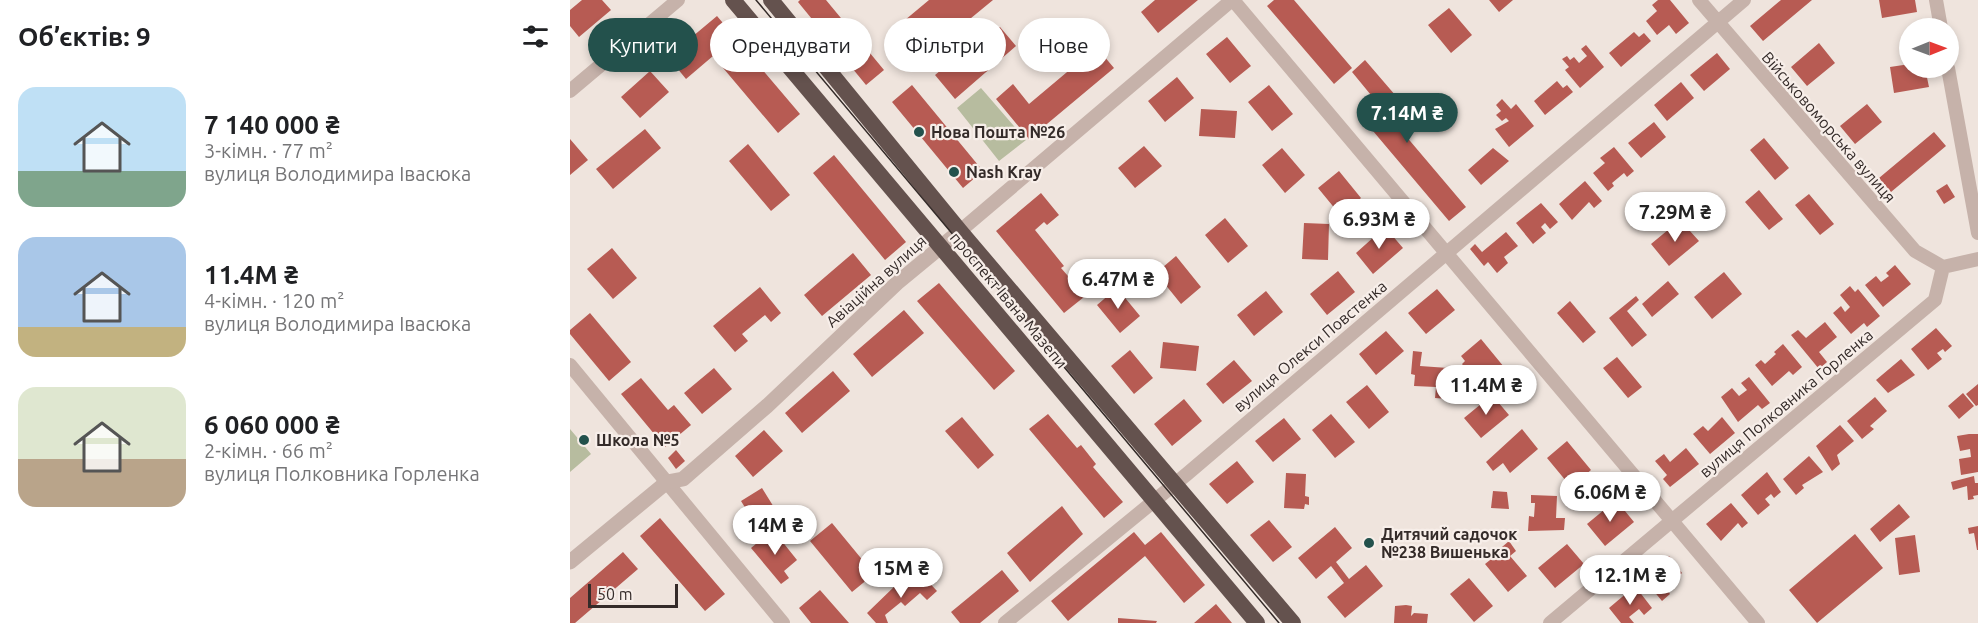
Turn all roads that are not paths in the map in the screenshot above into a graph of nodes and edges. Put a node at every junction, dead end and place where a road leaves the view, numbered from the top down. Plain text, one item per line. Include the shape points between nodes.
1 (678, 0) edge
2 (733, 0) edge
3 (771, 0) edge
4 (1233, 0) edge
5 (1699, 0) edge
6 (1744, 0) edge
7 (1936, 0) edge
8 (1939, 18) edge
9 (1718, 23) junction
10 (1950, 78) edge
11 (570, 91) edge
12 (960, 231) junction
13 (1978, 233) edge
14 (941, 247) junction
15 (1446, 251) junction
16 (1978, 259) edge
17 (1943, 267) junction
18 (570, 364) edge
19 (667, 482) junction
20 (1175, 483) junction
21 (1154, 499) junction
22 (1672, 519) junction
23 (570, 562) edge
24 (783, 623) edge
25 (1005, 623) edge
26 (1257, 623) edge
27 (1293, 623) edge
28 (1550, 623) edge
29 (1758, 623) edge

1 - 11 street
2 - 14 highway, проспект Івана Мазепи
3 - 12 highway, проспект Івана Мазепи
4 - 12 street, Авіаційна вулиця
4 - 15 street
5 - 9 street, Військовоморська вулиця
6 - 9 street, вулиця Олекси Повстенка
7 - 8 street
9 - 15 street, вулиця Олекси Повстенка
9 - 17 street, Військовоморська вулиця via 1914,251
10 - 13 street
12 - 14 street, Авіаційна вулиця
12 - 20 highway, проспект Івана Мазепи
14 - 19 street, Авіаційна вулиця via 683,479
14 - 21 highway, проспект Івана Мазепи
15 - 20 street, вулиця Олекси Повстенка
15 - 22 street
16 - 17 street
17 - 22 street, вулиця Полковника Горленка via 1935,300
18 - 19 street
19 - 23 street, Авіаційна вулиця
19 - 24 street
20 - 21 street, вулиця Олекси Повстенка
20 - 27 highway, проспект Івана Мазепи
21 - 25 street, вулиця Олекси Повстенка
21 - 26 highway, проспект Івана Мазепи
22 - 28 street, вулиця Полковника Горленка
22 - 29 street

